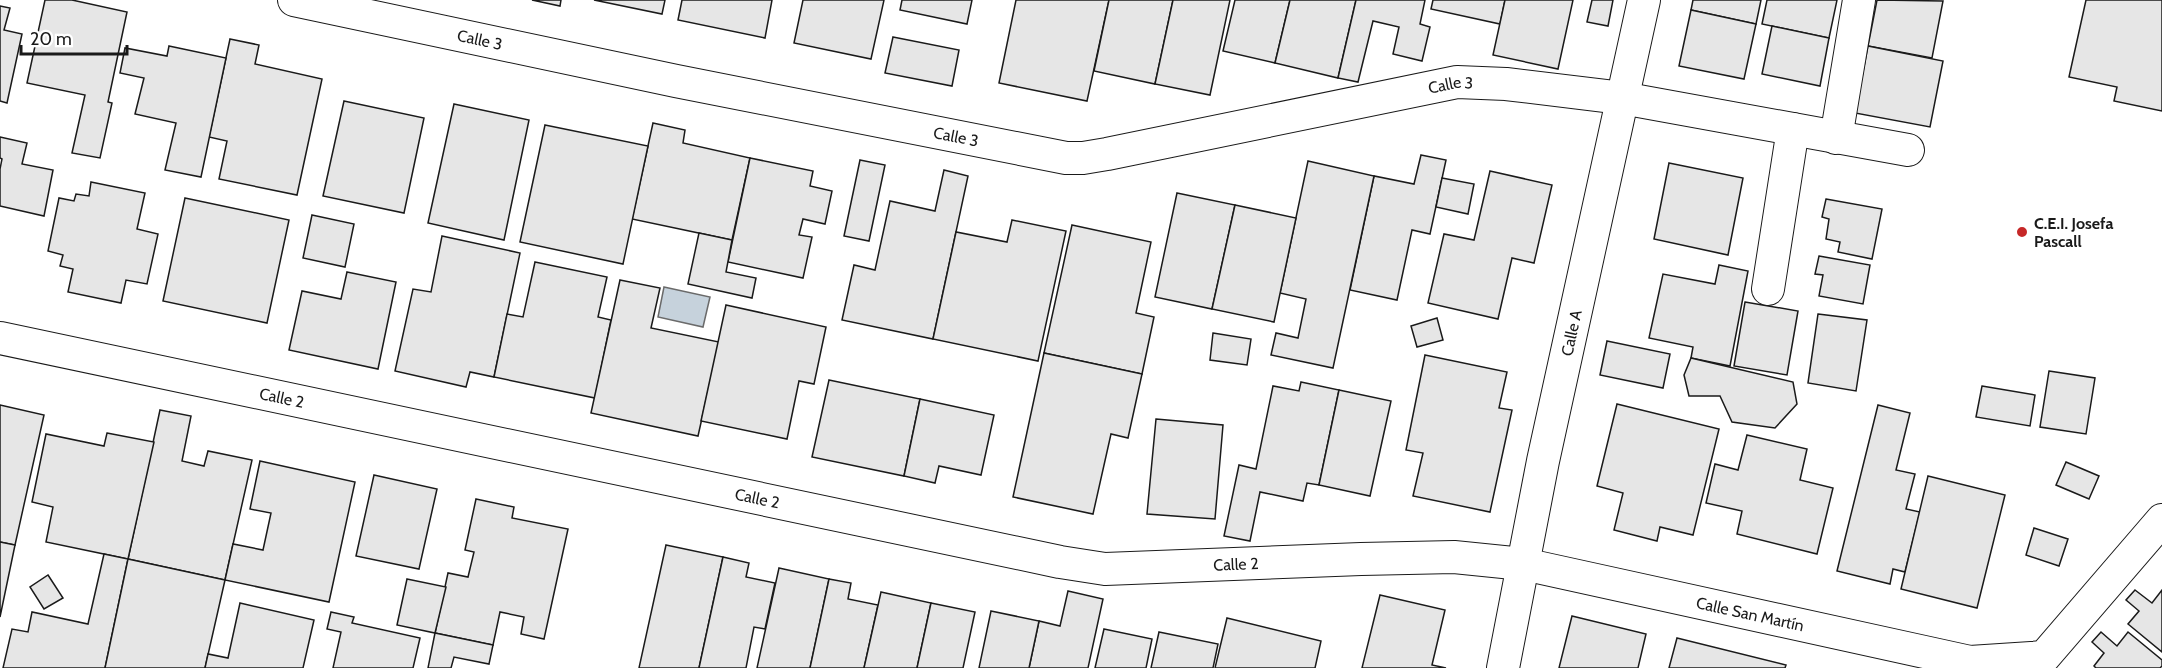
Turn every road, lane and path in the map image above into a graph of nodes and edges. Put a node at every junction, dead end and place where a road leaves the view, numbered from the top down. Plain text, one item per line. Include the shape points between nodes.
1 (294, 0) edge
2 (1644, 0) edge
3 (1859, 0) edge
4 (1622, 98) junction
5 (1793, 129) junction
6 (1836, 138) junction
7 (1908, 150) dead end
8 (1768, 289) dead end
9 (0, 338) edge
10 (2162, 520) edge
11 (1523, 564) junction
12 (1972, 665) edge
13 (1503, 668) edge

1 - 4 street, Calle 3 via 688,84 1066,158 1107,154 1457,82
2 - 4 street, Calle A
3 - 6 street
4 - 5 street, Calle 3
4 - 11 street, Calle A
5 - 6 street, Calle 3
5 - 8 street
6 - 7 street, Calle 3
9 - 11 street, Calle 2 via 1105,569 1431,557
10 - 12 street, Calle San Martín via 2044,657
11 - 12 street, Calle San Martín
11 - 13 street, Calle A

